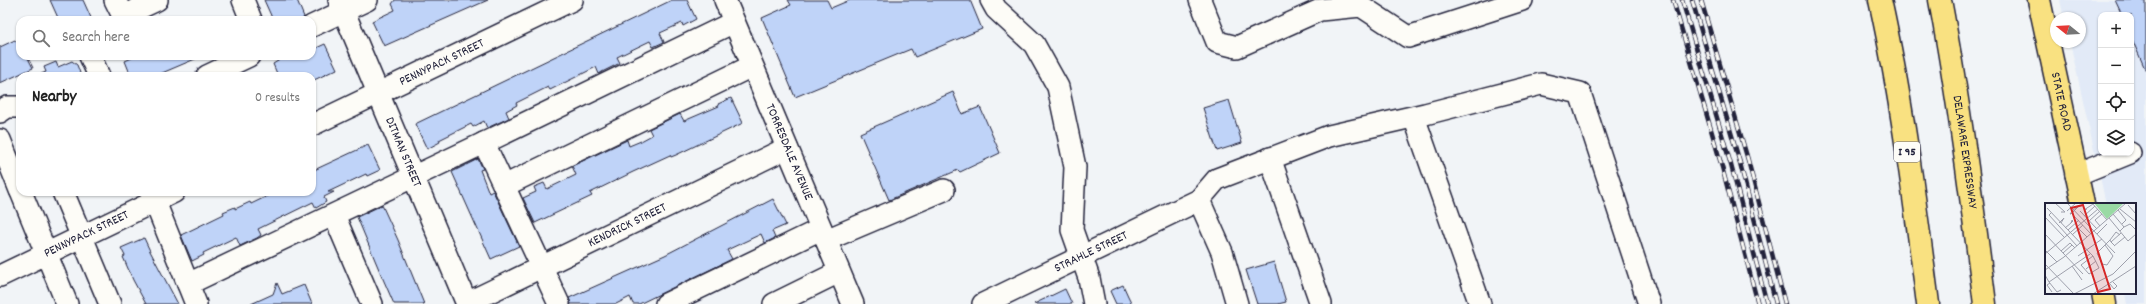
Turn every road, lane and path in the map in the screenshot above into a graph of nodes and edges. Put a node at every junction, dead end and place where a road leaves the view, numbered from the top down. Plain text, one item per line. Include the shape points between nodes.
1 (115, 0) edge
2 (157, 0) edge
3 (243, 0) edge
4 (367, 0) edge
5 (572, 0) edge
6 (725, 0) edge
7 (992, 0) edge
8 (1200, 0) edge
9 (1522, 0) edge
10 (1880, 0) edge
11 (1940, 0) edge
12 (2039, 0) edge
13 (341, 6) edge
14 (249, 16) edge
15 (734, 22) junction
16 (316, 23) edge
17 (92, 60) edge
18 (241, 60) edge
19 (752, 66) junction
20 (97, 72) edge
21 (215, 72) edge
22 (378, 93) junction
23 (16, 107) edge
24 (0, 112) edge
25 (1414, 117) junction
26 (316, 123) edge
27 (0, 140) edge
28 (484, 143) junction
29 (2146, 146) edge
30 (787, 148) junction
31 (2134, 151) edge
32 (2123, 156) edge
33 (1270, 158) junction
34 (2076, 175) junction
35 (413, 177) junction
36 (16, 181) edge
37 (504, 186) junction
38 (944, 190) dead end
39 (22, 196) edge
40 (65, 196) edge
41 (153, 196) edge
42 (1199, 200) junction
43 (2083, 203) edge
44 (334, 215) junction
45 (823, 234) junction
46 (82, 237) junction
47 (46, 254) junction
48 (1080, 257) junction
49 (543, 267) junction
50 (839, 272) junction
51 (0, 276) edge
52 (188, 284) junction
53 (2103, 294) edge
54 (67, 304) edge
55 (110, 304) edge
56 (196, 304) edge
57 (372, 304) edge
58 (467, 304) edge
59 (559, 304) edge
60 (666, 304) edge
61 (774, 304) edge
62 (853, 304) edge
63 (983, 304) edge
64 (1094, 304) edge
65 (1237, 304) edge
66 (1321, 304) edge
67 (1480, 304) edge
68 (1649, 304) edge
69 (1928, 304) edge
70 (1985, 304) edge
71 (2105, 304) edge

1 - 2 street via 123,16
3 - 14 street
4 - 13 street
5 - 22 street, PENNYPACK STREET
6 - 15 street, TORRESDALE AVENUE
7 - 48 street via 996,9 1034,44 1058,87 1075,167 1072,230
8 - 9 street via 1217,42 1237,47 1320,10 1361,6 1408,37
10 - 69 main road, I 95 via 1912,180
11 - 70 main road, DELAWARE EXPRESSWAY via 1968,172
12 - 34 main road, STATE ROAD
13 - 16 street
13 - 22 street, DITMAN STREET
15 - 19 street, TORRESDALE AVENUE
15 - 28 street
17 - 20 street
18 - 21 street
19 - 30 street, TORRESDALE AVENUE
19 - 37 street
22 - 26 street, PENNYPACK STREET
22 - 35 street, DITMAN STREET
23 - 24 street via 6,107
25 - 33 street via 1329,136
25 - 67 street
25 - 68 street via 1541,84 1580,93
27 - 36 street
28 - 35 street
28 - 37 street
29 - 31 street
30 - 45 street, TORRESDALE AVENUE
30 - 49 street, KENDRICK STREET
32 - 34 street
33 - 42 street via 1217,179
33 - 66 street
34 - 43 main road, STATE ROAD
35 - 44 street
35 - 58 street, DITMAN STREET
37 - 49 street
38 - 45 street
39 - 47 street
40 - 46 street
41 - 46 street, PENNYPACK STREET
41 - 52 street
42 - 48 street, STRAHLE STREET
42 - 65 street via 1222,252
44 - 52 street
44 - 57 street
45 - 50 street, TORRESDALE AVENUE
45 - 60 street
46 - 47 street, PENNYPACK STREET
46 - 55 street
47 - 51 street, PENNYPACK STREET
47 - 54 street
48 - 63 street, STRAHLE STREET
48 - 64 street via 1089,278
49 - 58 street, KENDRICK STREET
49 - 59 street
50 - 61 street
50 - 62 street, TORRESDALE AVENUE
52 - 56 street
53 - 71 main road

